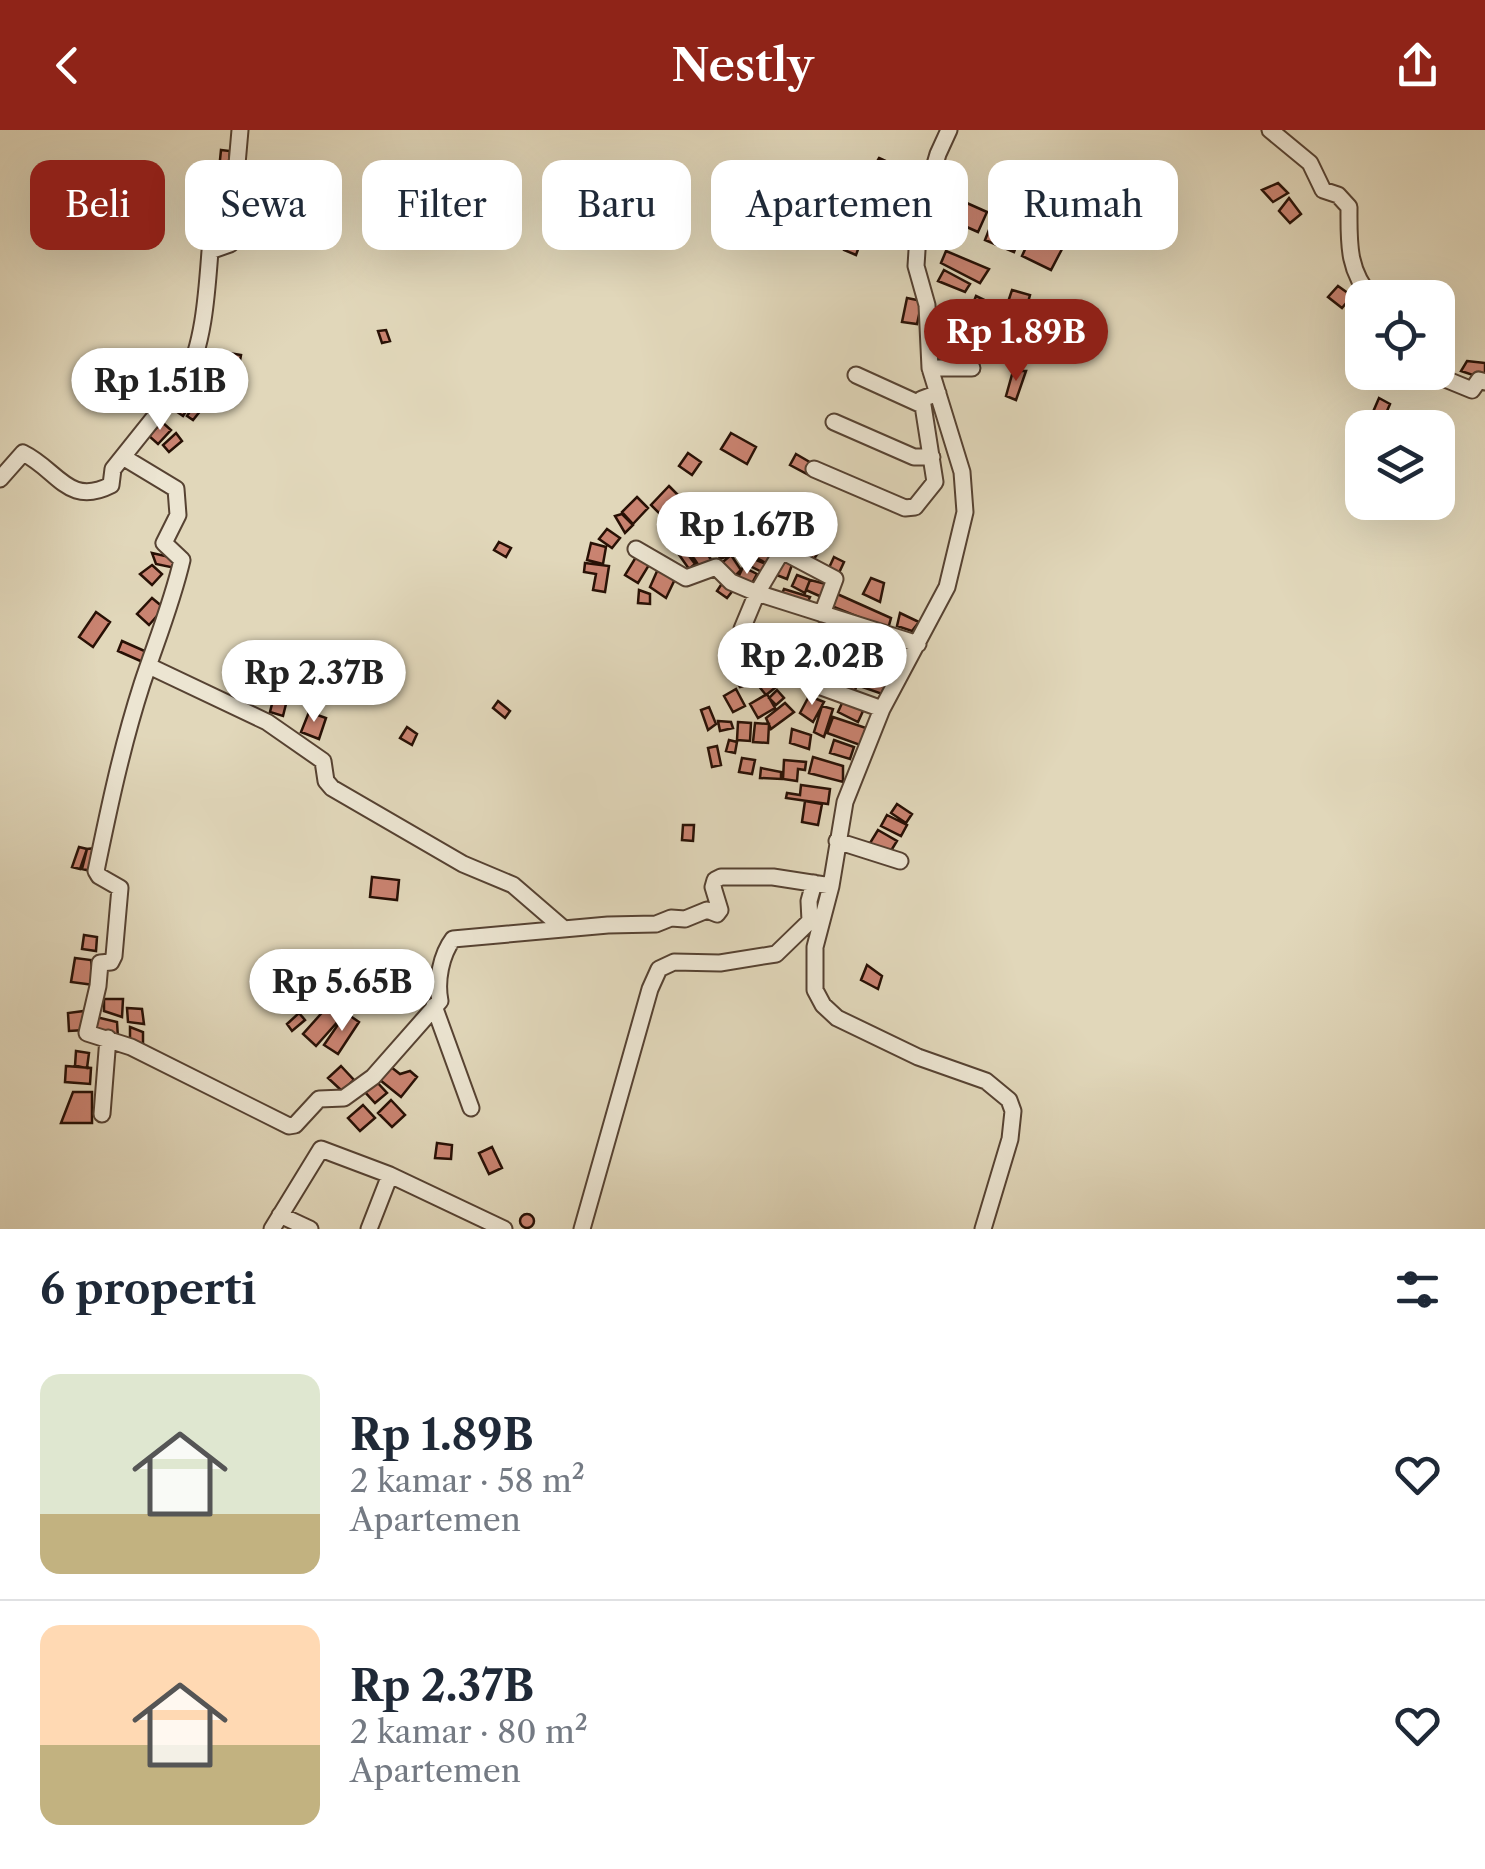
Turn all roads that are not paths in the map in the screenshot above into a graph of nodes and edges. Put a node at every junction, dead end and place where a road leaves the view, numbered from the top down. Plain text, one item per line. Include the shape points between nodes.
1 (240, 130) edge
2 (948, 130) edge
3 (1270, 130) edge
4 (1358, 280) edge
5 (930, 368) junction
6 (972, 368) dead end
7 (856, 375) dead end
8 (1485, 382) edge
9 (1455, 383) edge
10 (938, 393) junction
11 (922, 406) junction
12 (834, 422) dead end
13 (122, 457) junction
14 (932, 458) junction
15 (814, 468) dead end
16 (0, 479) edge
17 (636, 548) dead end
18 (757, 593) junction
19 (822, 614) junction
20 (742, 630) dead end
21 (918, 644) junction
22 (149, 666) junction
23 (812, 684) dead end
24 (882, 709) junction
25 (838, 840) junction
26 (900, 861) dead end
27 (822, 884) junction
28 (564, 929) junction
29 (434, 1006) junction
30 (108, 1038) junction
31 (470, 1108) dead end
32 (102, 1114) dead end
33 (390, 1176) junction
34 (276, 1222) edge
35 (310, 1229) edge
36 (370, 1229) edge
37 (504, 1229) edge
38 (582, 1229) edge
39 (983, 1229) edge

1 - 13 street via 230,244 210,251 189,370
2 - 5 street via 918,218 916,266 927,305
3 - 4 street via 1310,163 1324,190 1349,207 1347,238
5 - 6 street
5 - 10 street
7 - 11 street
8 - 9 street via 1472,390
10 - 11 street via 925,395
10 - 21 street via 962,472 965,512 947,588
11 - 14 street
12 - 14 street via 914,457
13 - 16 street via 111,485 94,494 75,491 23,453
13 - 22 street via 178,492 178,515 164,542 182,560
14 - 15 street via 932,488 912,508
17 - 18 street via 686,578 716,567
18 - 19 street
18 - 19 street via 784,552 834,579
18 - 20 street
19 - 21 street
21 - 24 street
22 - 28 street via 271,724 323,760 332,788 512,885
22 - 30 street via 114,778 96,871 120,888 114,958 100,963 87,1024 87,1033
23 - 24 street
24 - 25 street via 852,763
25 - 26 street
25 - 27 street
27 - 28 street via 721,877 713,887 717,914
27 - 38 street via 809,900 810,921 776,954 674,962 659,969
27 - 39 street via 815,947 822,1005 918,1057 986,1082 1009,1100 1010,1139
28 - 29 street via 454,939
29 - 30 street via 374,1077 344,1098 319,1099 289,1126
29 - 31 street
30 - 32 street
33 - 34 street via 321,1149
33 - 36 street
33 - 37 street
34 - 35 street

